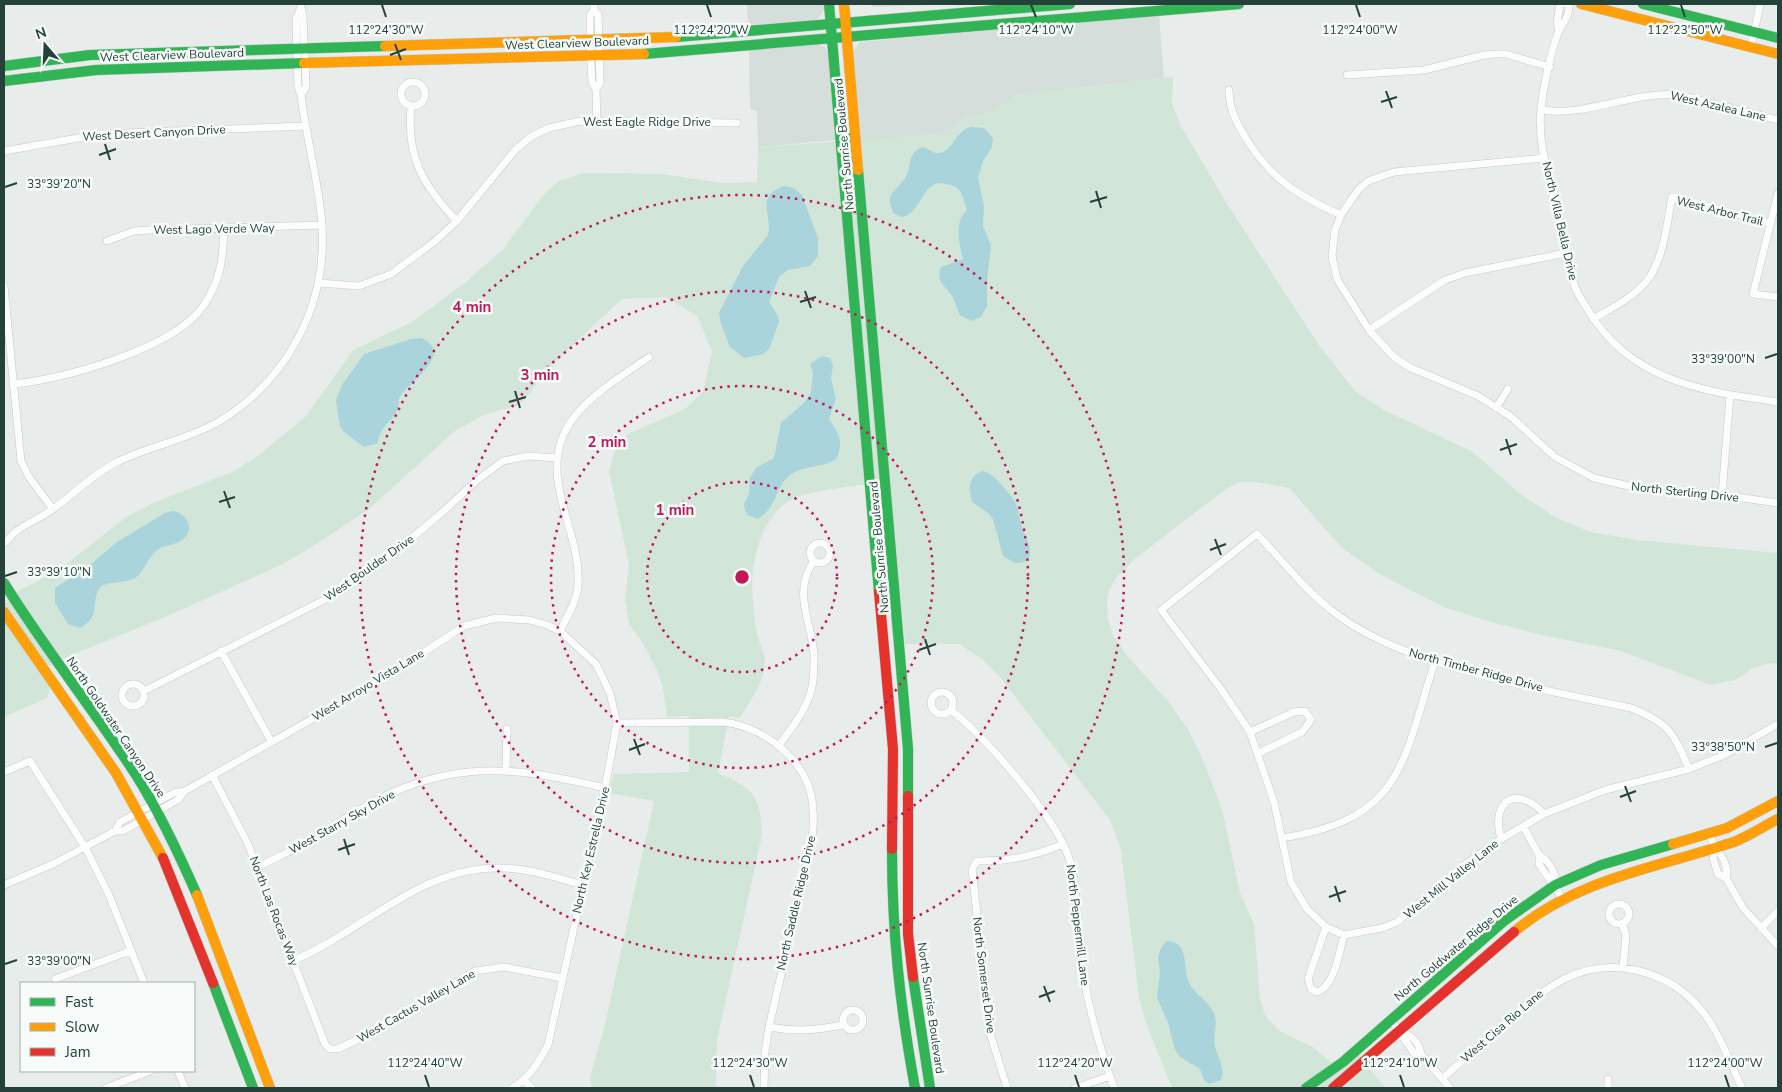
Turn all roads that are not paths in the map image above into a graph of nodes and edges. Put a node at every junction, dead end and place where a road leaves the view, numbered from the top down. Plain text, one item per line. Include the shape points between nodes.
1 (829, 4) edge
2 (844, 4) edge
3 (1070, 4) edge
4 (1239, 4) edge
5 (1563, 4) edge
6 (1568, 4) edge
7 (1581, 4) edge
8 (1643, 4) edge
9 (1760, 4) edge
10 (300, 5) edge
11 (594, 7) edge
12 (1132, 8) edge
13 (846, 23) junction
14 (831, 25) junction
15 (1559, 31) junction
16 (1755, 32) junction
17 (847, 38) junction
18 (1778, 38) edge
19 (832, 40) junction
20 (594, 41) junction
21 (1751, 47) junction
22 (300, 49) junction
23 (1778, 54) edge
24 (595, 56) junction
25 (301, 64) junction
26 (4, 66) edge
27 (1550, 67) junction
28 (1348, 75) dead end
29 (4, 81) edge
30 (1229, 90) dead end
31 (411, 106) dead end
32 (1541, 110) junction
33 (1778, 120) edge
34 (597, 121) junction
35 (737, 123) dead end
36 (305, 126) junction
37 (849, 142) junction
38 (4, 151) edge
39 (1545, 158) junction
40 (851, 171) junction
41 (1778, 193) edge
42 (1342, 214) junction
43 (457, 221) junction
44 (1770, 223) junction
45 (322, 225) junction
46 (224, 228) junction
47 (107, 241) dead end
48 (1566, 253) junction
49 (319, 283) junction
50 (4, 286) edge
51 (1778, 297) edge
52 (1593, 319) junction
53 (1369, 330) junction
54 (650, 357) dead end
55 (13, 384) junction
56 (1508, 389) dead end
57 (1730, 395) junction
58 (1778, 402) edge
59 (1496, 408) junction
60 (557, 458) junction
61 (1722, 495) junction
62 (1778, 503) edge
63 (53, 509) junction
64 (4, 533) edge
65 (14, 533) junction
66 (4, 543) edge
67 (814, 561) dead end
68 (4, 583) edge
69 (4, 612) edge
70 (560, 631) junction
71 (221, 651) junction
72 (1436, 661) junction
73 (144, 691) dead end
74 (951, 710) dead end
75 (617, 724) junction
76 (1777, 728) edge
77 (507, 729) dead end
78 (1250, 732) junction
79 (272, 741) junction
80 (779, 745) junction
81 (1259, 753) junction
82 (1689, 769) junction
83 (506, 770) junction
84 (4, 772) edge
85 (212, 775) junction
86 (605, 788) junction
87 (1778, 802) edge
88 (155, 808) junction
89 (1544, 814) junction
90 (142, 815) junction
91 (1778, 819) edge
92 (1523, 826) junction
93 (1710, 834) junction
94 (1282, 838) junction
95 (1501, 839) junction
96 (1063, 844) junction
97 (85, 847) junction
98 (1714, 848) junction
99 (258, 867) junction
100 (4, 885) edge
101 (583, 885) junction
102 (1555, 885) junction
103 (1563, 899) junction
104 (1778, 912) edge
105 (1622, 924) dead end
106 (1326, 927) junction
107 (1761, 928) junction
108 (1344, 935) junction
109 (1778, 946) edge
110 (130, 951) junction
111 (292, 961) junction
112 (1623, 968) junction
113 (562, 978) junction
114 (55, 979) dead end
115 (144, 982) edge
116 (1391, 1020) junction
117 (843, 1025) dead end
118 (769, 1027) junction
119 (1401, 1032) junction
120 (330, 1049) joint
121 (147, 1072) edge
122 (178, 1072) edge
123 (1110, 1076) junction
124 (1442, 1078) junction
125 (1608, 1079) dead end
126 (524, 1080) junction
127 (106, 1088) edge
128 (185, 1088) edge
129 (253, 1088) edge
130 (270, 1088) edge
131 (512, 1088) edge
132 (532, 1088) edge
133 (764, 1088) edge
134 (915, 1088) edge
135 (930, 1088) edge
136 (1006, 1088) edge
137 (1075, 1088) edge
138 (1114, 1088) edge
139 (1306, 1088) edge
140 (1333, 1088) edge
141 (1450, 1088) edge
142 (1608, 1088) edge
143 (1742, 1088) edge

1 - 14 street, North Sunrise Boulevard
2 - 13 street, North Sunrise Boulevard
3 - 13 street, West Clearview Boulevard
4 - 12 street, West Clearview Boulevard
5 - 15 street, North Villa Bella Drive via 1557,22
6 - 15 street, North Villa Bella Drive via 1570,8 1565,24
7 - 21 street
8 - 16 street
9 - 16 street
10 - 22 street via 303,18
11 - 20 street via 598,14
12 - 17 street, West Clearview Boulevard
13 - 14 street, West Clearview Boulevard
13 - 17 street, North Sunrise Boulevard
14 - 19 street, North Sunrise Boulevard
14 - 20 street, West Clearview Boulevard
15 - 27 street, North Villa Bella Drive
16 - 18 street
16 - 21 street
17 - 19 street, West Clearview Boulevard
17 - 37 street, North Sunrise Boulevard
19 - 24 street, West Clearview Boulevard
19 - 37 street, North Sunrise Boulevard via 839,126
20 - 22 street, West Clearview Boulevard
20 - 24 street
21 - 23 street
22 - 25 street
22 - 26 street, West Clearview Boulevard via 90,55
24 - 25 street, West Clearview Boulevard
24 - 34 street via 600,83 596,89
25 - 29 street, West Clearview Boulevard via 114,69
25 - 36 street via 298,87
27 - 28 street via 1496,54 1424,70
27 - 32 street, North Villa Bella Drive
30 - 42 street via 1232,112 1243,134 1273,175 1310,201
31 - 43 street via 409,127 417,165 424,182
32 - 33 street, West Azalea Lane via 1571,112 1648,94 1665,94
32 - 39 street, North Villa Bella Drive
34 - 35 street, West Eagle Ridge Drive
34 - 43 street, West Eagle Ridge Drive via 564,123 532,136 508,158
36 - 38 street, West Desert Canyon Drive via 101,134
36 - 45 street
37 - 40 street, North Sunrise Boulevard
37 - 40 street, North Sunrise Boulevard
39 - 42 street via 1394,172 1368,181
39 - 48 street, North Villa Bella Drive
40 - 134 street, North Sunrise Boulevard via 893,749 892,902 896,969
40 - 135 street, North Sunrise Boulevard via 860,183 908,749 908,934 917,1015
41 - 44 street
42 - 53 street, North Sterling Drive via 1335,230 1334,266 1342,287
43 - 49 street, West Eagle Ridge Drive via 391,274 359,286
44 - 51 street via 1753,294
44 - 52 street, West Arbor Trail via 1672,197 1659,255 1649,278 1623,301
45 - 46 street, West Lago Verde Way
45 - 49 street
46 - 47 street, West Lago Verde Way via 134,231
46 - 55 street via 223,263 216,284 203,306 184,327 157,342 99,364 56,378
48 - 52 street, North Villa Bella Drive via 1576,289
48 - 53 street via 1445,280
49 - 63 street via 301,335 287,359 242,406 181,439 116,462
50 - 55 street
52 - 57 street, North Villa Bella Drive via 1612,343 1632,360 1680,384
53 - 59 street, North Sterling Drive via 1394,357 1409,367 1478,396
54 - 60 street via 592,398 574,418
55 - 63 street via 21,461
56 - 59 street
57 - 58 street, North Villa Bella Drive
57 - 61 street
59 - 61 street, North Sterling Drive via 1510,416 1555,457 1594,478 1646,490
60 - 70 street via 559,494 574,545 578,574 574,600
60 - 71 street, West Boulder Drive via 527,456 503,461 417,535 358,579 302,612
61 - 62 street, North Sterling Drive
63 - 65 street
64 - 65 street
65 - 66 street
67 - 80 street via 805,577 803,595 814,654 813,683 803,712
68 - 88 street, North Goldwater Canyon Drive via 126,759
69 - 90 street, North Goldwater Canyon Drive
70 - 75 street, North Key Estrella Drive via 596,664 610,692
70 - 79 street, West Arroyo Vista Lane via 514,618 496,618 464,626 383,679
71 - 73 street, West Boulder Drive
71 - 79 street
72 - 78 street, North Timber Ridge Drive via 1373,636 1332,611 1257,534 1161,610
72 - 82 street, North Timber Ridge Drive via 1649,715 1670,730
72 - 94 street via 1402,760 1388,789 1373,804 1339,824
74 - 96 street, North Peppermill Lane via 979,735 1014,776
75 - 80 street, North Saddle Ridge Drive via 723,722 756,731
75 - 86 street, North Key Estrella Drive
76 - 82 street, West Mill Valley Lane
77 - 83 street
78 - 81 street
78 - 81 street via 1294,712 1305,711 1311,720 1302,732
79 - 85 street, West Arroyo Vista Lane
80 - 118 street, North Saddle Ridge Drive via 802,774 814,808 812,840
81 - 94 street
82 - 89 street, West Mill Valley Lane via 1605,790
83 - 86 street, West Starry Sky Drive via 544,774
83 - 99 street, West Starry Sky Drive via 452,774 404,788
84 - 97 street via 30,761
85 - 88 street, West Arroyo Vista Lane via 185,791 179,799
85 - 99 street, North Las Rocas Way
86 - 101 street, North Key Estrella Drive
87 - 93 street, North Goldwater Ridge Drive
88 - 90 street, West Arroyo Vista Lane
88 - 130 street, North Goldwater Canyon Drive via 182,859
89 - 92 street, West Mill Valley Lane
89 - 95 street via 1528,800 1510,800 1501,806 1497,816
90 - 97 street, West Arroyo Vista Lane via 120,822 115,831
90 - 129 street, North Goldwater Canyon Drive via 167,865
91 - 98 street, North Goldwater Ridge Drive
92 - 95 street, West Mill Valley Lane
92 - 102 street via 1556,878
93 - 98 street
93 - 102 street, North Goldwater Ridge Drive via 1601,865
94 - 106 street via 1291,882 1308,909
95 - 108 street, West Mill Valley Lane via 1460,868 1397,922 1375,930
96 - 123 street, North Peppermill Lane via 1076,893 1081,958 1090,1011
96 - 136 street, North Somerset Drive via 1037,855 1009,861 977,861 972,869 990,1033
97 - 100 street, West Arroyo Vista Lane
97 - 110 street via 109,896
98 - 103 street, North Goldwater Ridge Drive via 1624,874
98 - 107 street via 1722,855 1726,878 1743,908
99 - 111 street, North Las Rocas Way
101 - 111 street via 503,868 468,871 437,879 413,890 317,951
101 - 113 street, North Key Estrella Drive
102 - 103 street
102 - 116 street, North Goldwater Ridge Drive via 1504,921
103 - 119 street, North Goldwater Ridge Drive via 1520,927
104 - 107 street
105 - 112 street via 1626,934
106 - 108 street
106 - 108 street via 1308,979 1311,989 1317,992 1324,990 1330,981
107 - 109 street
110 - 114 street
110 - 115 street
111 - 120 street, North Las Rocas Way via 324,1044
112 - 124 street, West Cisa Rio Lane via 1592,969 1549,986
112 - 143 street, West Cisa Rio Lane via 1662,979 1695,1003 1710,1024
113 - 120 street, West Cactus Valley Lane via 504,967 475,971 375,1031 338,1049
113 - 126 street, North Key Estrella Drive via 548,1045
116 - 119 street
116 - 139 street, North Goldwater Ridge Drive via 1343,1062
117 - 118 street via 817,1030
118 - 133 street, North Saddle Ridge Drive via 764,1052
119 - 124 street via 1410,1034 1421,1054
119 - 140 street, North Goldwater Ridge Drive
121 - 127 street
122 - 128 street
123 - 137 street
123 - 138 street, North Peppermill Lane
124 - 141 street
125 - 142 street
126 - 131 street, North Key Estrella Drive
126 - 132 street

